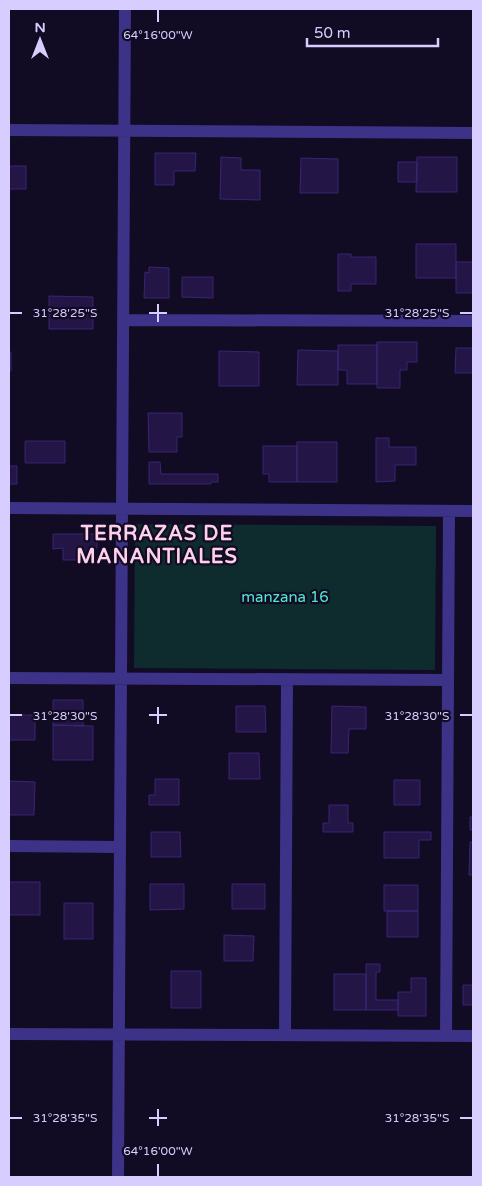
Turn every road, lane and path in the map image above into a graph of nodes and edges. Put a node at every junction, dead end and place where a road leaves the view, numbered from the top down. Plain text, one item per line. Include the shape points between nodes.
1 (125, 9) edge
2 (9, 130) edge
3 (124, 131) junction
4 (473, 133) edge
5 (123, 320) junction
6 (473, 321) edge
7 (9, 508) edge
8 (122, 509) junction
9 (448, 511) junction
10 (473, 511) edge
11 (9, 678) edge
12 (121, 678) junction
13 (287, 679) junction
14 (448, 680) junction
15 (9, 846) edge
16 (120, 846) junction
17 (9, 1034) edge
18 (119, 1034) junction
19 (285, 1035) junction
20 (446, 1036) junction
21 (473, 1036) edge
22 (118, 1177) edge

1 - 3 street
2 - 3 street
3 - 4 street
3 - 5 street
5 - 6 street
5 - 8 street
7 - 8 street
8 - 9 street
8 - 12 street
9 - 10 street
9 - 14 street
11 - 12 street
12 - 13 street
12 - 16 street
13 - 14 street
13 - 19 street
14 - 20 street
15 - 16 street
16 - 18 street
17 - 18 street
18 - 19 street
18 - 22 street
19 - 20 street
20 - 21 street

